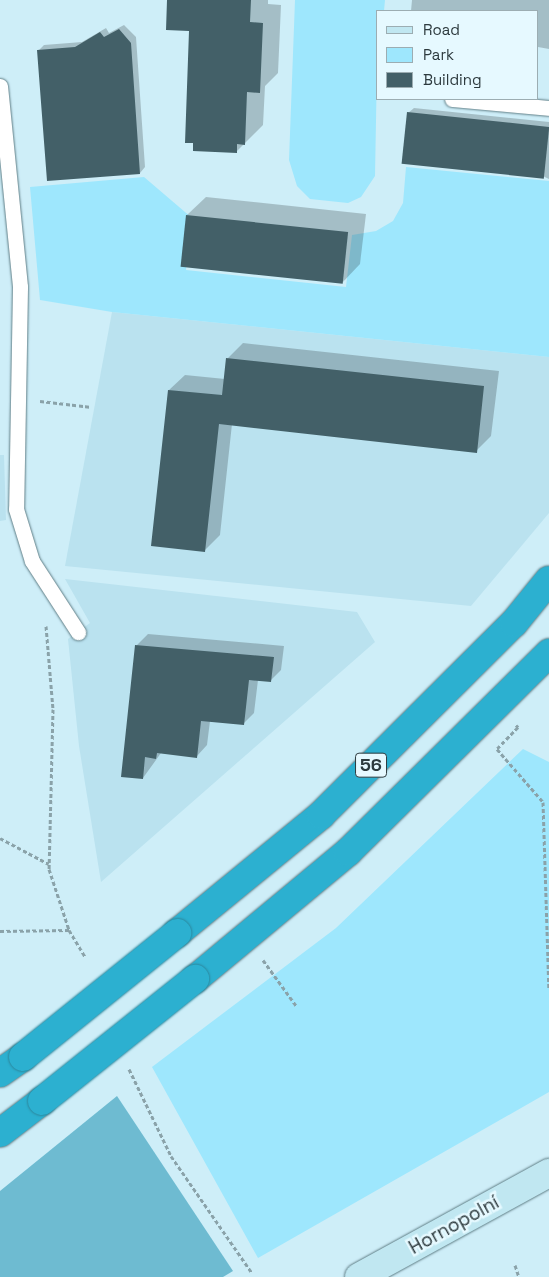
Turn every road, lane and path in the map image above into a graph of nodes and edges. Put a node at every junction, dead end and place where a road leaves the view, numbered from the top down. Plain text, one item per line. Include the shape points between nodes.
1 (0, 86) edge
2 (463, 100) edge
3 (549, 108) edge
4 (21, 399) junction
5 (92, 407) dead end
6 (549, 580) edge
7 (49, 590) junction
8 (78, 632) dead end
9 (549, 653) edge
10 (497, 749) dead end
11 (0, 838) edge
12 (49, 864) junction
13 (69, 930) junction
14 (0, 931) edge
15 (85, 957) dead end
16 (262, 958) dead end
17 (549, 989) edge
18 (298, 1007) dead end
19 (129, 1068) dead end
20 (0, 1073) edge
21 (0, 1133) edge
22 (549, 1173) edge
23 (515, 1265) dead end
24 (252, 1273) dead end
25 (359, 1277) edge
26 (519, 1277) edge

1 - 4 lane via 20,287
2 - 3 lane
4 - 5 path
4 - 7 lane via 16,509 32,561
6 - 20 highway, 56, bridge via 514,623 321,815
7 - 8 lane
7 - 12 path via 45,621 53,709
9 - 21 highway, 56, bridge via 348,852
10 - 17 path via 543,802
11 - 12 path
12 - 13 path via 53,889
13 - 14 path
13 - 15 path
16 - 18 path
19 - 24 path via 170,1156
22 - 25 street, Hornopolní
23 - 26 path

